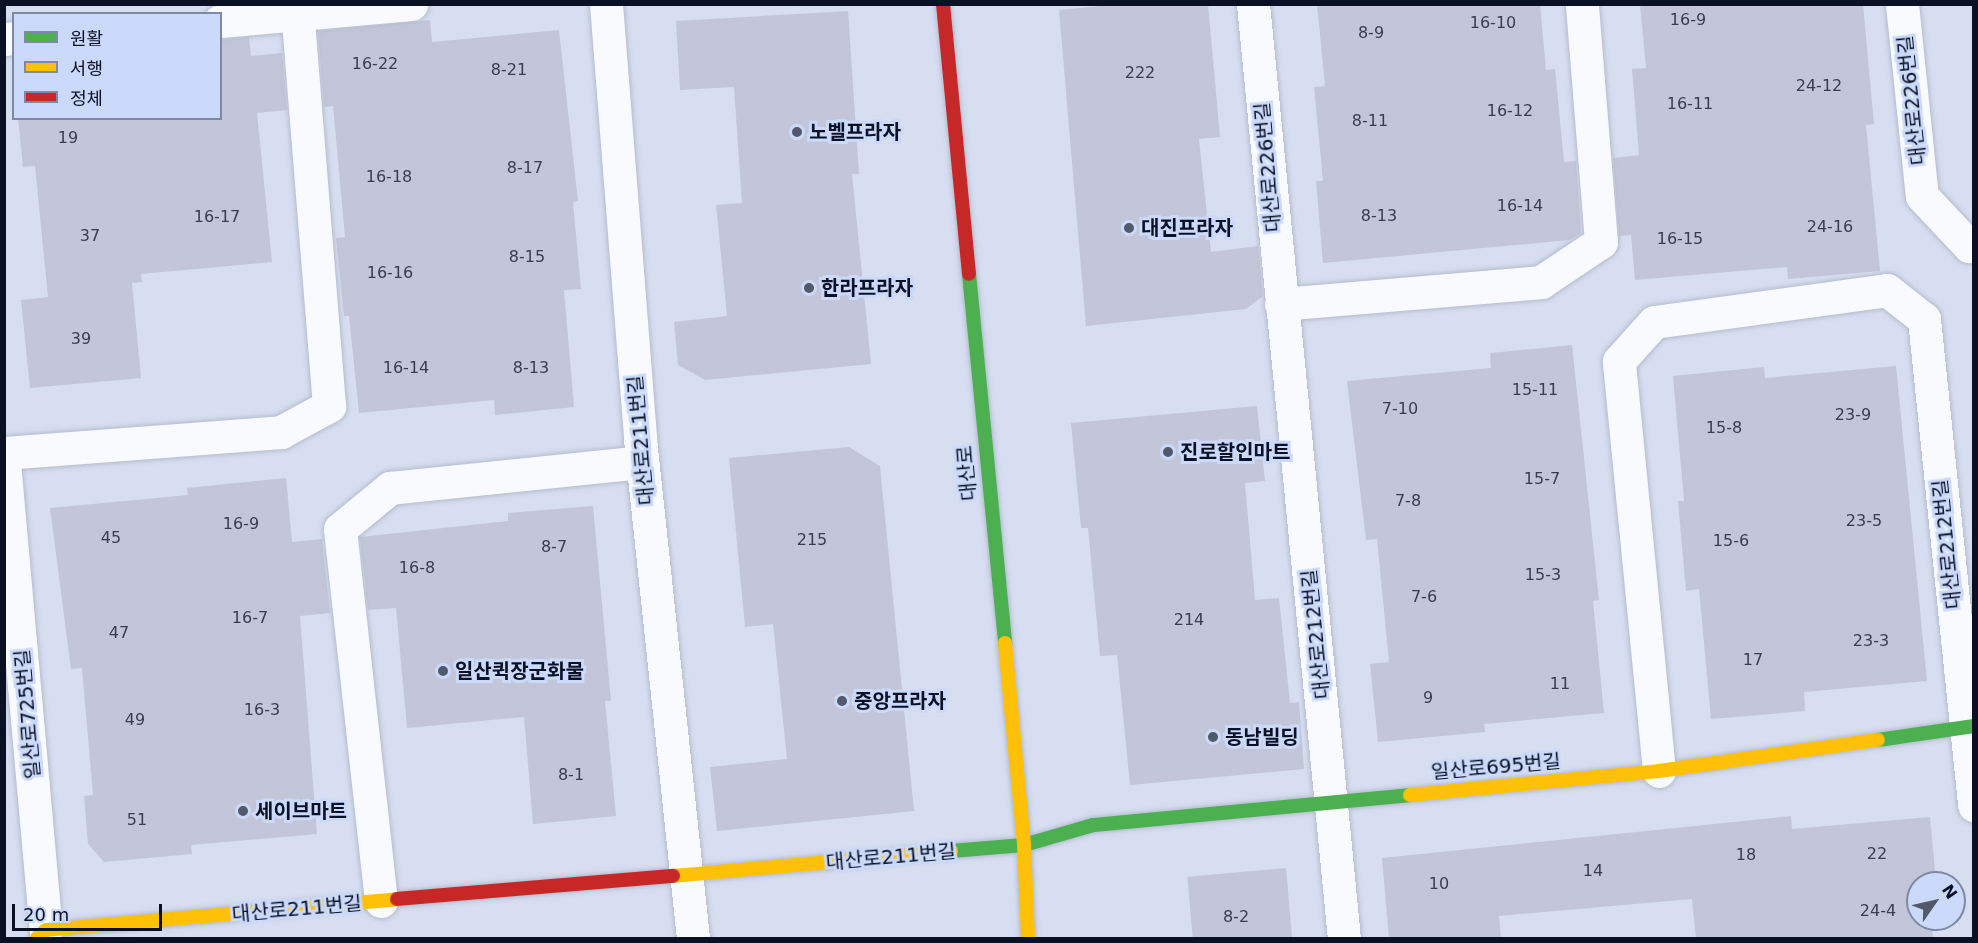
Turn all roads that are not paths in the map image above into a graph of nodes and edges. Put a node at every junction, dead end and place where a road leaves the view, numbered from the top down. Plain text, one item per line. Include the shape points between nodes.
1 (411, 4) edge
2 (606, 4) edge
3 (943, 4) edge
4 (1253, 4) edge
5 (1582, 4) edge
6 (1902, 4) edge
7 (297, 9) edge
8 (222, 21) edge
9 (1974, 245) edge
10 (1283, 317) junction
11 (4, 453) edge
12 (4, 462) edge
13 (642, 462) junction
14 (1970, 726) edge
15 (1659, 771) junction
16 (1332, 801) junction
17 (1974, 805) edge
18 (1024, 845) junction
19 (686, 874) junction
20 (381, 902) junction
21 (42, 934) edge
22 (693, 939) edge
23 (1028, 939) edge
24 (1344, 939) edge

1 - 7 street
2 - 13 street, 대산로211번길
3 - 18 street, 대산로
4 - 10 street, 대산로226번길
5 - 10 street via 1601,242 1541,282
6 - 9 street, 대산로226번길 via 1922,196 1970,246
7 - 8 street
7 - 11 street via 329,406 281,432
10 - 16 street, 대산로212번길
12 - 21 street, 일산로725번길
13 - 19 street, 대산로211번길
13 - 20 street, 대산로211번길 via 390,488 340,529
14 - 15 street, 일산로695번길
14 - 15 street, 대산로212번길 via 1924,320 1887,290 1654,322 1619,361
14 - 17 street, 대산로212번길
15 - 16 street, 일산로695번길
16 - 18 street, 일산로695번길 via 1093,825
16 - 24 street, 대산로212번길
18 - 19 street, 대산로211번길
18 - 23 street, 대산로
19 - 20 street, 대산로211번길
19 - 22 street, 대산로211번길
20 - 21 street, 대산로211번길

